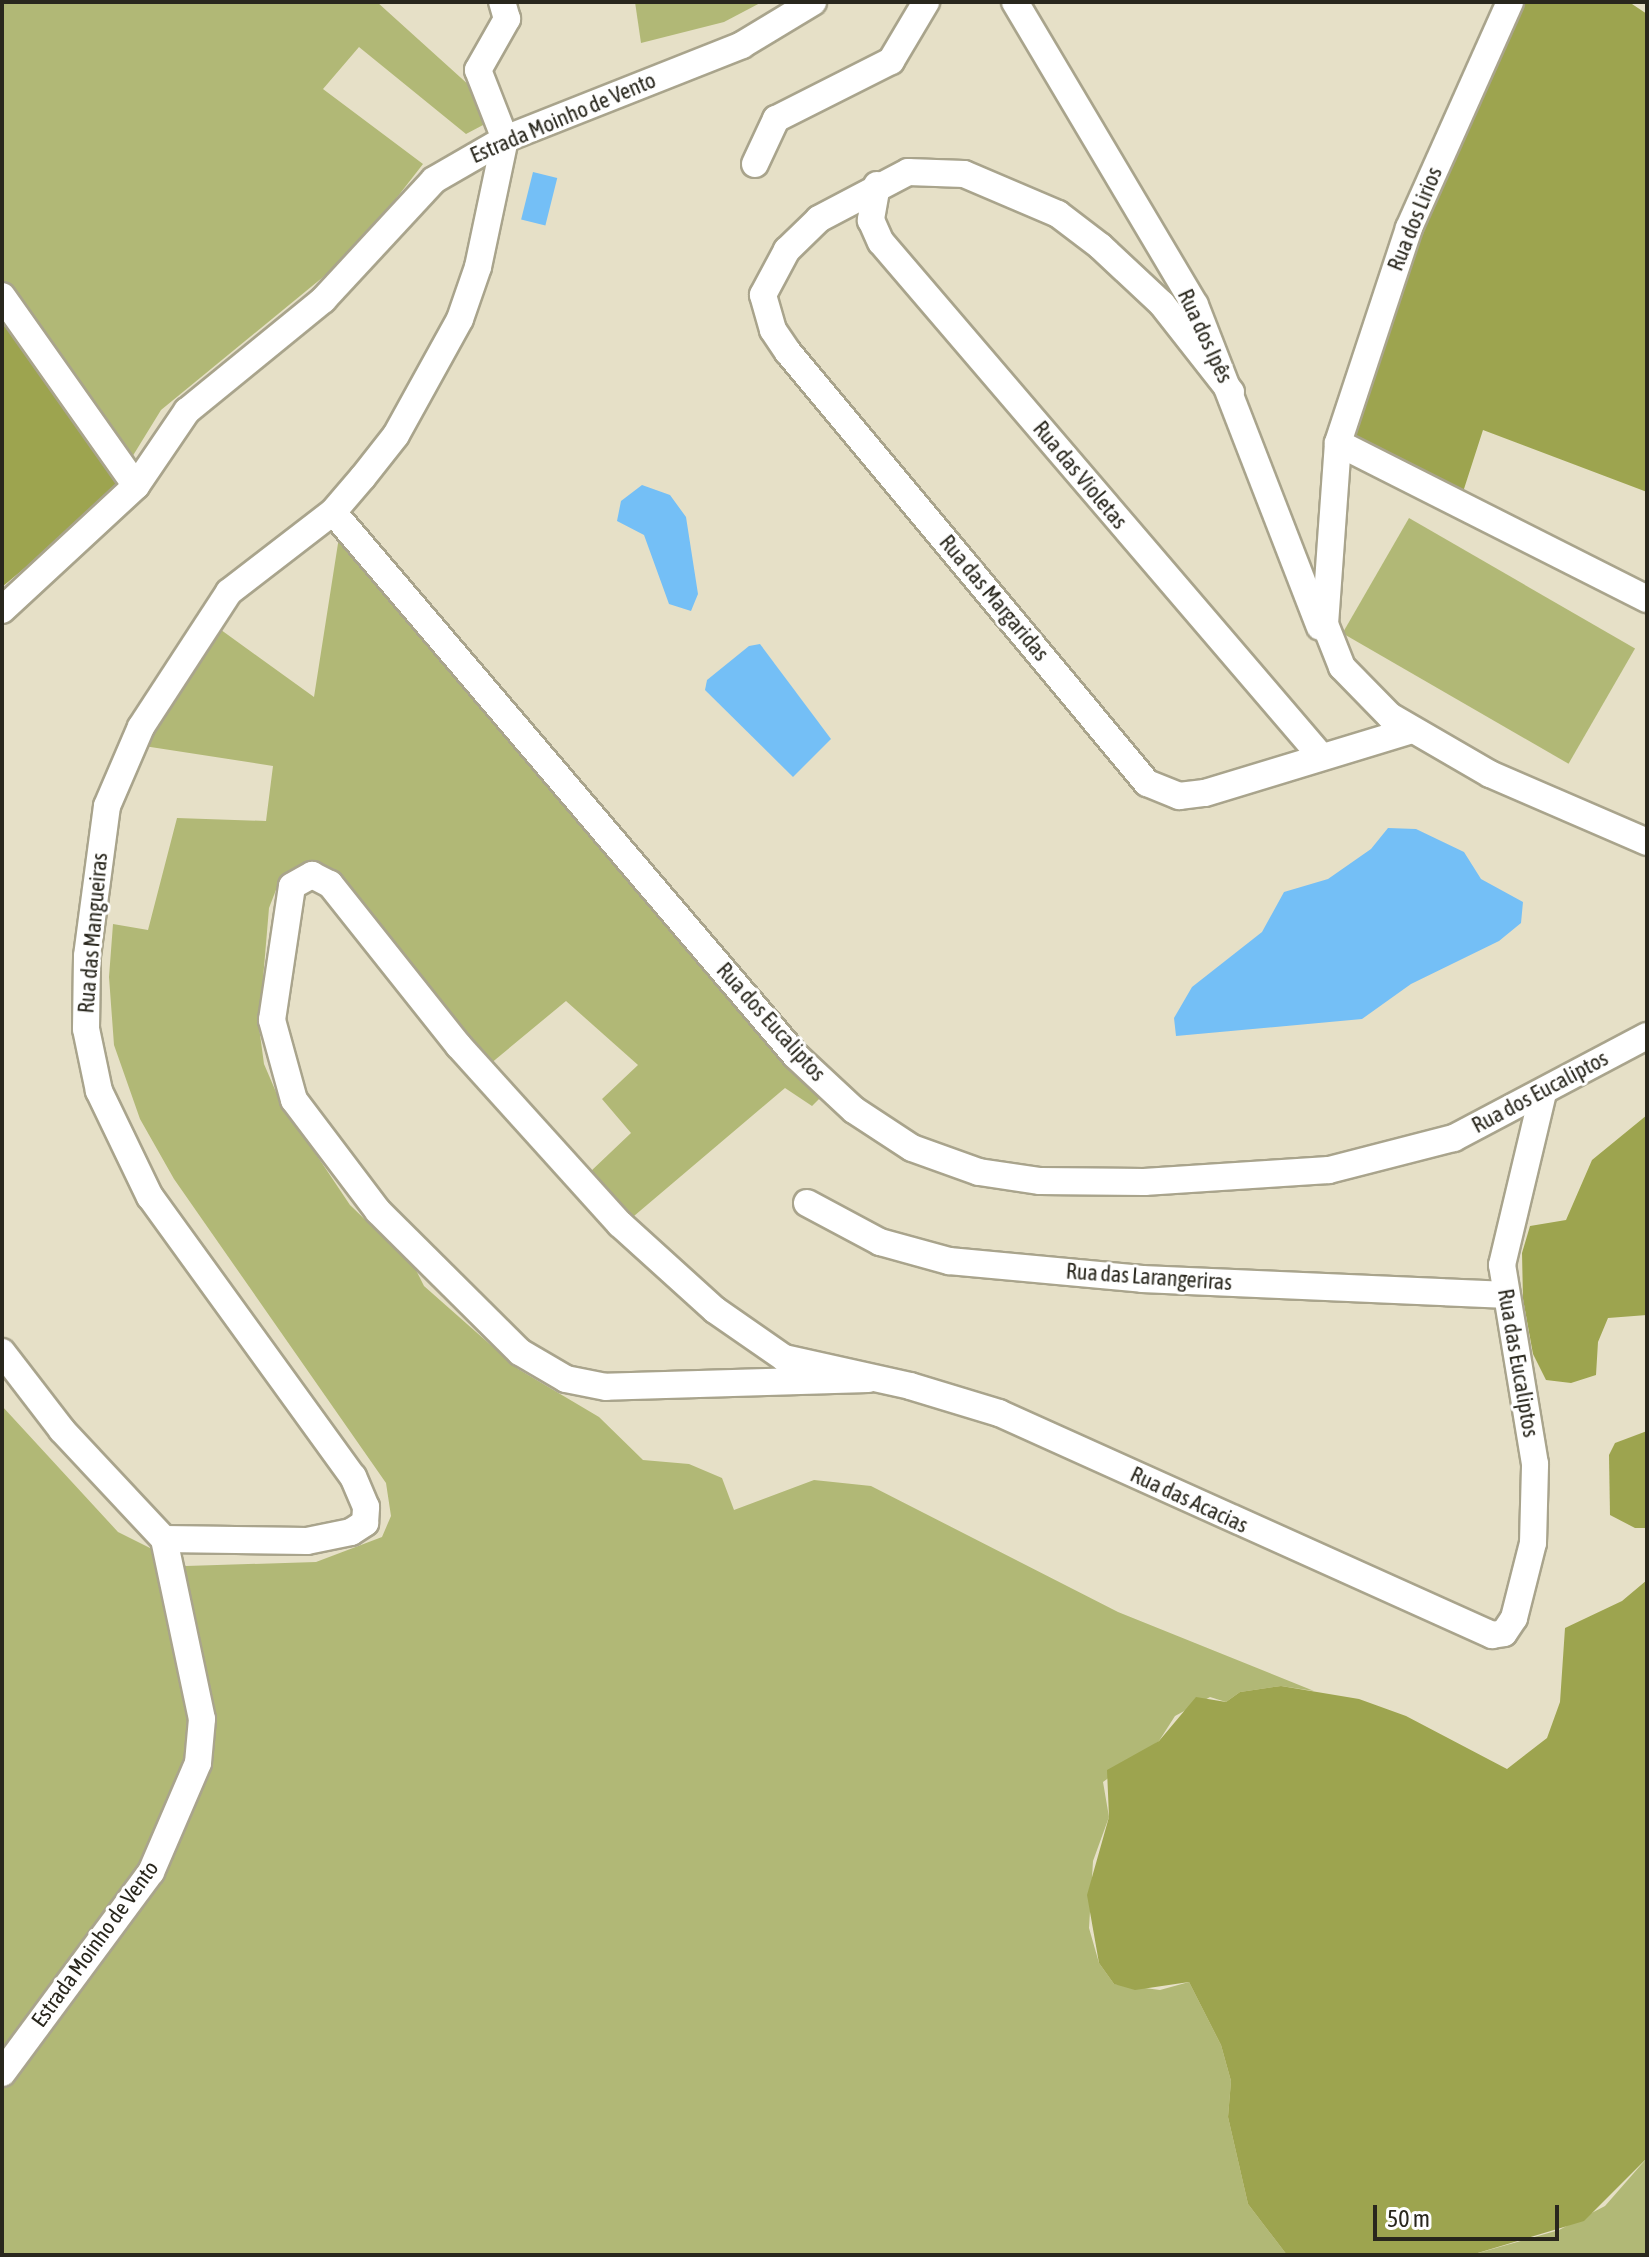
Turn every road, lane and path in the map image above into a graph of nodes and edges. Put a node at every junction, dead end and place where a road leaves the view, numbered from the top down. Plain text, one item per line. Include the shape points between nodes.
1 (502, 2) edge
2 (813, 2) edge
3 (926, 2) edge
4 (1015, 2) edge
5 (1510, 2) edge
6 (505, 139) junction
7 (755, 164) dead end
8 (877, 185) junction
9 (2, 296) edge
10 (1231, 392) junction
11 (1338, 443) junction
12 (136, 486) junction
13 (333, 512) junction
14 (1647, 599) edge
15 (2, 610) edge
16 (1330, 648) junction
17 (1413, 730) junction
18 (1319, 754) junction
19 (1647, 842) edge
20 (1647, 1036) edge
21 (1543, 1093) junction
22 (807, 1203) dead end
23 (1503, 1295) junction
24 (2, 1352) edge
25 (868, 1379) junction
26 (164, 1539) junction
27 (1504, 1633) joint
28 (2, 2073) edge

1 - 6 street via 507,19 478,70
2 - 6 street, Estrada Moinho de Vento via 742,45
3 - 7 street via 891,61 776,119
4 - 10 street, Rua dos Ipês via 1195,305
5 - 11 street, Rua dos Lirios via 1409,228
6 - 12 street, Estrada Moinho de Vento via 457,164 411,200 323,300 187,411
6 - 13 street, Rua das Mangueiras via 478,267 460,319 396,435
8 - 10 street, Rua das Margaridas via 908,172 951,172 1007,189 1058,214 1162,304
8 - 18 street, Rua das Violetas via 871,220 881,242
8 - 18 street, Rua das Margaridas via 819,219 768,278 763,295 773,330 1147,783 1179,796 1205,793
9 - 12 street
10 - 16 street, Rua dos Ipês
11 - 14 street
11 - 16 street, Rua dos Lirios via 1324,582
12 - 15 street, Estrada Moinho de Vento
13 - 21 street, Rua dos Eucaliptos via 796,1056 854,1110 912,1148 979,1172 1040,1181 1256,1178 1395,1158 1454,1138
13 - 26 street, Rua das Mangueiras via 229,592 141,727 104,822 93,883 86,1029 99,1091 150,1197 353,1477 366,1507 365,1523 307,1541
16 - 17 street, Rua dos Ipês via 1358,687
17 - 18 street, Rua das Margaridas
17 - 19 street, Rua dos Ipês via 1561,808
20 - 21 street, Rua dos Eucaliptos
21 - 23 street, Rua das Eucaliptos via 1506,1227
22 - 23 street, Rua das Larangeriras via 880,1242 949,1261 1142,1279
23 - 27 street, Rua das Eucaliptos via 1530,1426 1536,1505 1517,1610
24 - 26 street, Estrada Moinho de Vento via 62,1430
25 - 25 street, Rua das Acacias via 784,1358 715,1310 566,1166 459,1046 330,884 312,875 292,886 272,1020 294,1100 378,1211 520,1352 566,1379 606,1387
25 - 27 street, Rua das Acacias via 999,1413 1463,1627
26 - 28 street, Estrada Moinho de Vento via 198,1679 198,1763 151,1872

